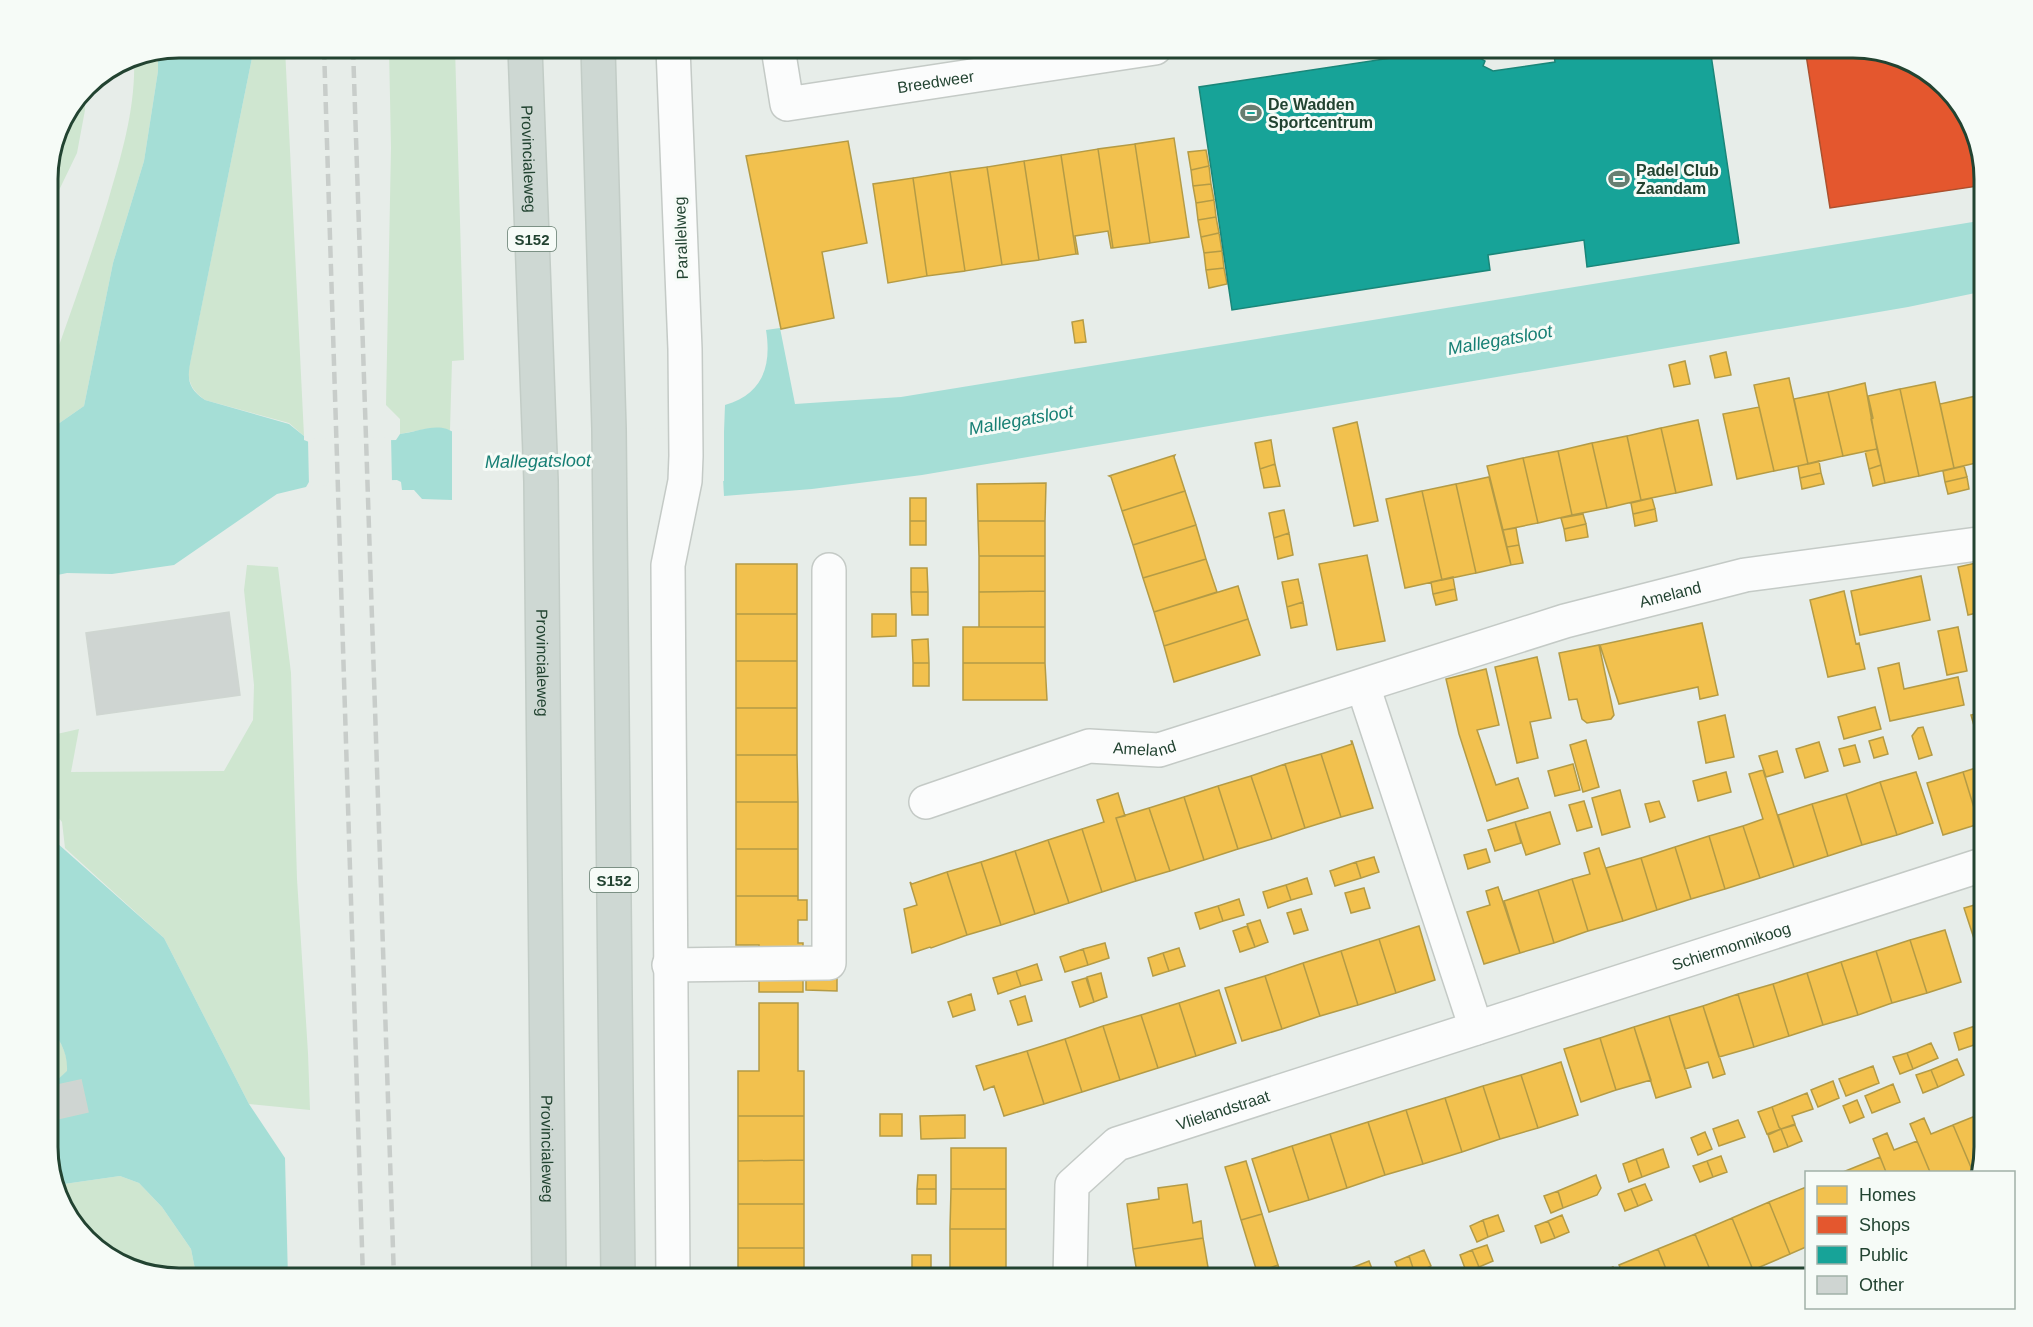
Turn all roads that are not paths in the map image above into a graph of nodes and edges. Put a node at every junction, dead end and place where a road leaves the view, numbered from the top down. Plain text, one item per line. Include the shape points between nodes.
1 (525, 58) edge
2 (598, 58) edge
3 (673, 58) edge
4 (780, 58) edge
5 (1089, 58) edge
6 (1974, 544) edge
7 (829, 570) dead end
8 (1363, 686) junction
9 (926, 802) dead end
10 (1974, 868) edge
11 (669, 965) junction
12 (1476, 1028) junction
13 (549, 1268) edge
14 (618, 1268) edge
15 (673, 1268) edge
16 (1070, 1268) edge

1 - 13 main road, Provincialeweg / S152 via 540,429
2 - 14 main road, S152 via 609,429
3 - 11 street, Parallelweg via 686,428 685,481 668,565
4 - 5 street, Breedweer via 787,104
6 - 8 street, Ameland via 1745,575 1565,621
7 - 11 street via 829,963
8 - 9 street, Ameland via 1159,750 1089,746
8 - 12 street
10 - 12 street, Schiermonnikoog
11 - 15 street
12 - 16 street, Vlielandstraat via 1117,1144 1072,1185

